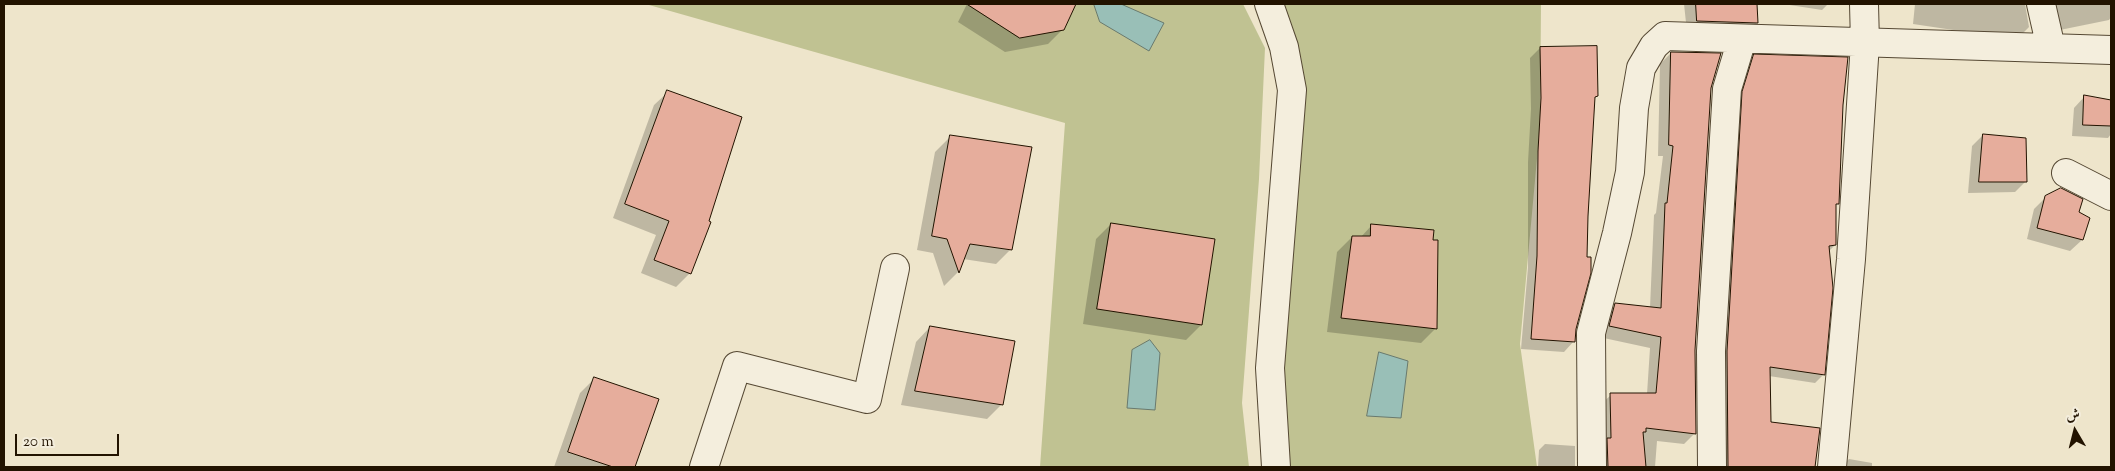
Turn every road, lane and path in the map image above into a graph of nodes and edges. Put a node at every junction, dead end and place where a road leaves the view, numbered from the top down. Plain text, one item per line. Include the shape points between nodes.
1 (1269, 4) edge
2 (1864, 4) edge
3 (2041, 4) edge
4 (1742, 39) junction
5 (1865, 43) junction
6 (2051, 48) junction
7 (2111, 50) edge
8 (2066, 173) dead end
9 (2111, 196) edge
10 (895, 268) dead end
11 (704, 467) edge
12 (1276, 467) edge
13 (1592, 467) edge
14 (1712, 467) edge
15 (1832, 467) edge

1 - 12 street via 1284,47 1292,90 1270,368
2 - 5 street
3 - 6 street
4 - 5 street
4 - 13 street via 1665,36 1654,46 1642,68 1634,108 1630,172 1591,333
4 - 14 street via 1727,89 1711,352
5 - 6 street
5 - 15 street via 1851,260
6 - 7 street
8 - 9 street
10 - 11 street via 866,399 737,366

